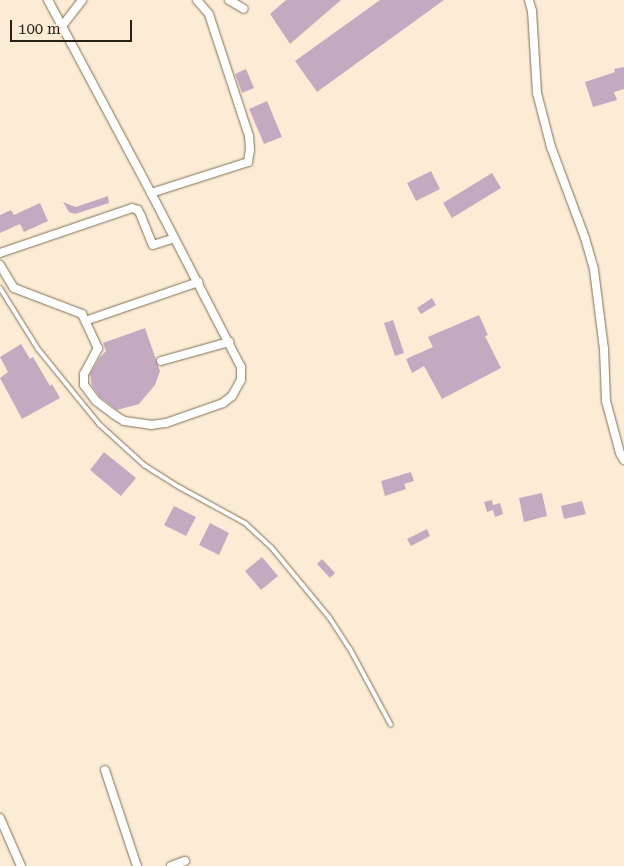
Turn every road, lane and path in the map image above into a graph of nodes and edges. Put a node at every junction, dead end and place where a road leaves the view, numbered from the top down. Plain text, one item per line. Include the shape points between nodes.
1 (48, 0) edge
2 (82, 0) edge
3 (197, 0) edge
4 (229, 0) edge
5 (529, 0) edge
6 (244, 9) dead end
7 (62, 26) junction
8 (151, 193) junction
9 (174, 238) junction
10 (0, 253) edge
11 (0, 265) edge
12 (198, 282) junction
13 (0, 288) edge
14 (85, 321) junction
15 (229, 342) junction
16 (161, 361) dead end
17 (624, 460) edge
18 (392, 725) dead end
19 (105, 770) dead end
20 (0, 818) edge
21 (185, 861) dead end
22 (21, 866) edge
23 (137, 866) edge
24 (171, 866) edge

1 - 7 street
2 - 7 street
3 - 8 street via 209,14 249,136 248,162
4 - 6 street
5 - 17 street via 537,93 551,147 594,270 604,349 606,401
7 - 8 street
8 - 9 street
9 - 10 street via 153,245 138,210 132,208
9 - 12 street
11 - 14 street via 14,288 82,314
12 - 14 street
12 - 15 street
13 - 18 lane via 38,349 99,424 144,464 245,523 271,547 329,617
14 - 15 street via 98,348 84,374 84,385 104,408 124,421 137,424 166,422 223,403 232,396 241,380 241,367
15 - 16 street
19 - 23 street
20 - 22 street
21 - 24 street

